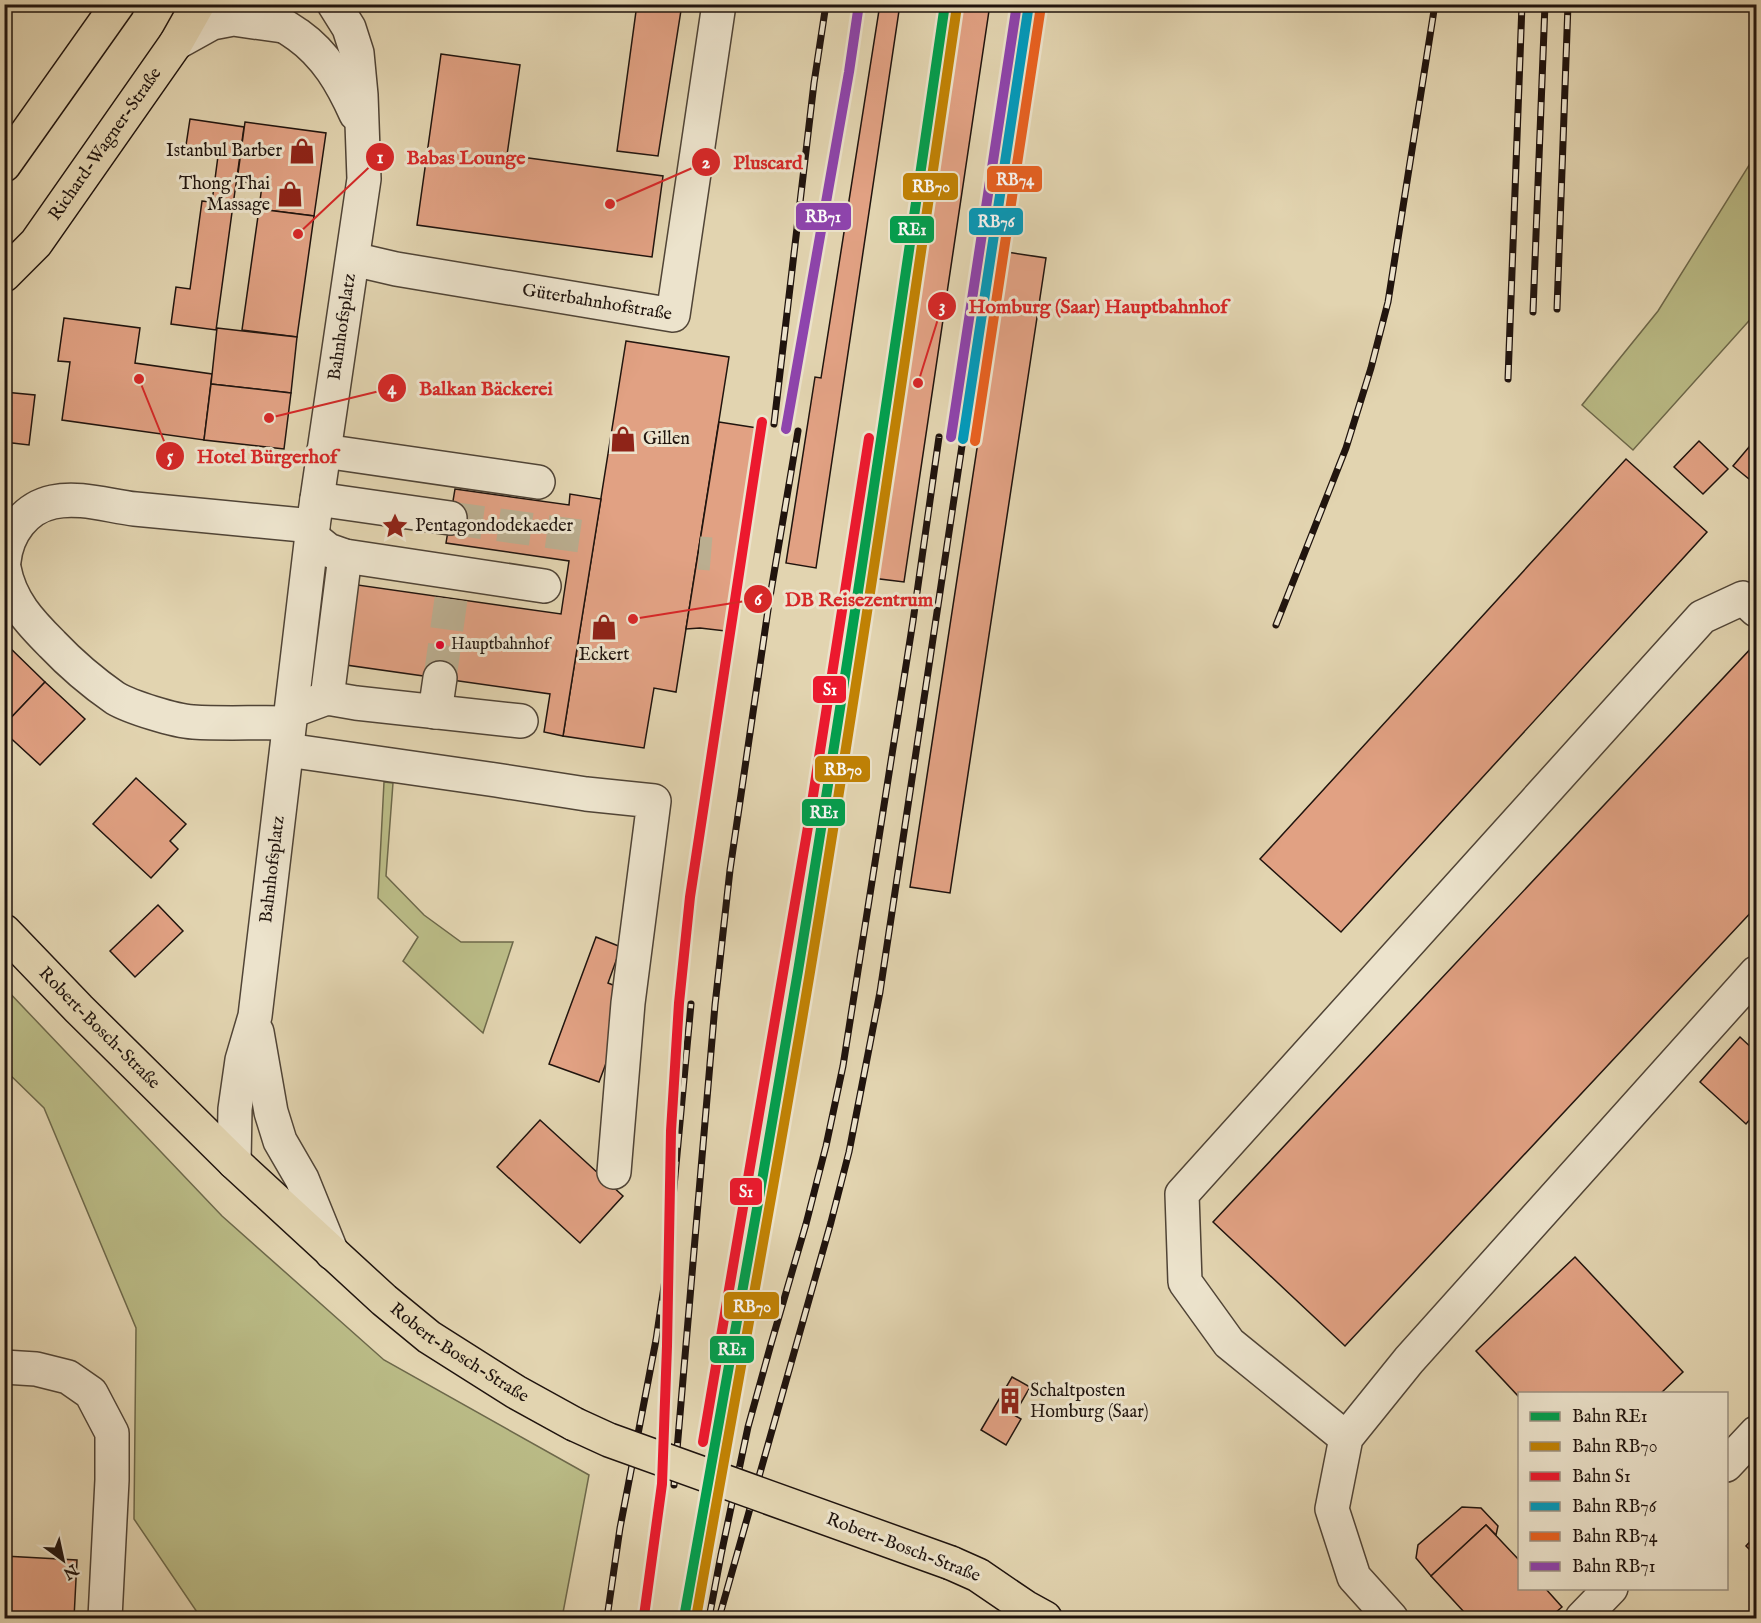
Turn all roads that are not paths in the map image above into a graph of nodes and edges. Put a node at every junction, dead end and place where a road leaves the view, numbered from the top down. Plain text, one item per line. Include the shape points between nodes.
1 (118, 4) edge
2 (198, 4) edge
3 (256, 4) edge
4 (334, 4) edge
5 (719, 4) edge
6 (284, 27) junction
7 (177, 43) junction
8 (362, 127) junction
9 (4, 165) edge
10 (352, 259) junction
11 (4, 275) edge
12 (324, 451) junction
13 (538, 482) dead end
14 (450, 518) tunnel mouth
15 (314, 521) junction
16 (345, 556) junction
17 (4, 561) edge
18 (4, 568) edge
19 (544, 586) dead end
20 (1756, 610) edge
21 (440, 678) tunnel mouth
22 (327, 698) junction
23 (435, 712) junction
24 (521, 721) dead end
25 (289, 728) junction
26 (4, 931) edge
27 (1756, 973) edge
28 (255, 1016) junction
29 (234, 1162) junction
30 (614, 1172) dead end
31 (332, 1252) junction
32 (4, 1367) edge
33 (1756, 1433) edge
34 (1346, 1438) junction
35 (1728, 1463) edge
36 (1609, 1590) edge
37 (1035, 1615) edge
38 (105, 1618) edge
39 (1391, 1618) edge
40 (1582, 1618) edge

1 - 9 main road
2 - 7 main road, Richard-Wagner-Straße
3 - 6 street, Bahnhofsplatz
4 - 8 street, Bahnhofsplatz via 349,28 357,53
5 - 10 street, Güterbahnhofstraße via 673,315
6 - 7 street, Bahnhofsplatz via 233,19 212,23
6 - 8 street, Bahnhofsplatz via 299,35 334,71
7 - 11 main road, Richard-Wagner-Straße via 36,243
8 - 10 street, Bahnhofsplatz via 364,179
10 - 12 street, Bahnhofsplatz
12 - 13 street
12 - 15 street, Bahnhofsplatz
14 - 15 street
15 - 16 street via 328,549
15 - 17 street via 53,502 21,520 11,533
15 - 25 street, Bahnhofsplatz
16 - 19 street via 453,586
16 - 22 street
18 - 25 street via 15,600 28,619 72,665 117,699 157,715 191,722
20 - 34 street via 1743,598 1702,617 1182,1194 1185,1282 1229,1343
21 - 23 street
22 - 23 street
22 - 25 street
23 - 24 street
25 - 28 street, Bahnhofsplatz
25 - 30 street via 445,772 654,801 628,1003
26 - 29 main road, Robert-Bosch-Straße
27 - 34 street via 1409,1360
28 - 29 street via 242,1060 235,1109
28 - 31 street via 271,1112 280,1141 302,1179
29 - 31 main road, Robert-Bosch-Straße
31 - 37 main road, Robert-Bosch-Straße, bridge via 429,1337 574,1424 951,1563 978,1575
32 - 38 street via 36,1368 68,1377 91,1393 111,1433
33 - 35 street
34 - 39 street via 1332,1509 1354,1577
36 - 40 street

